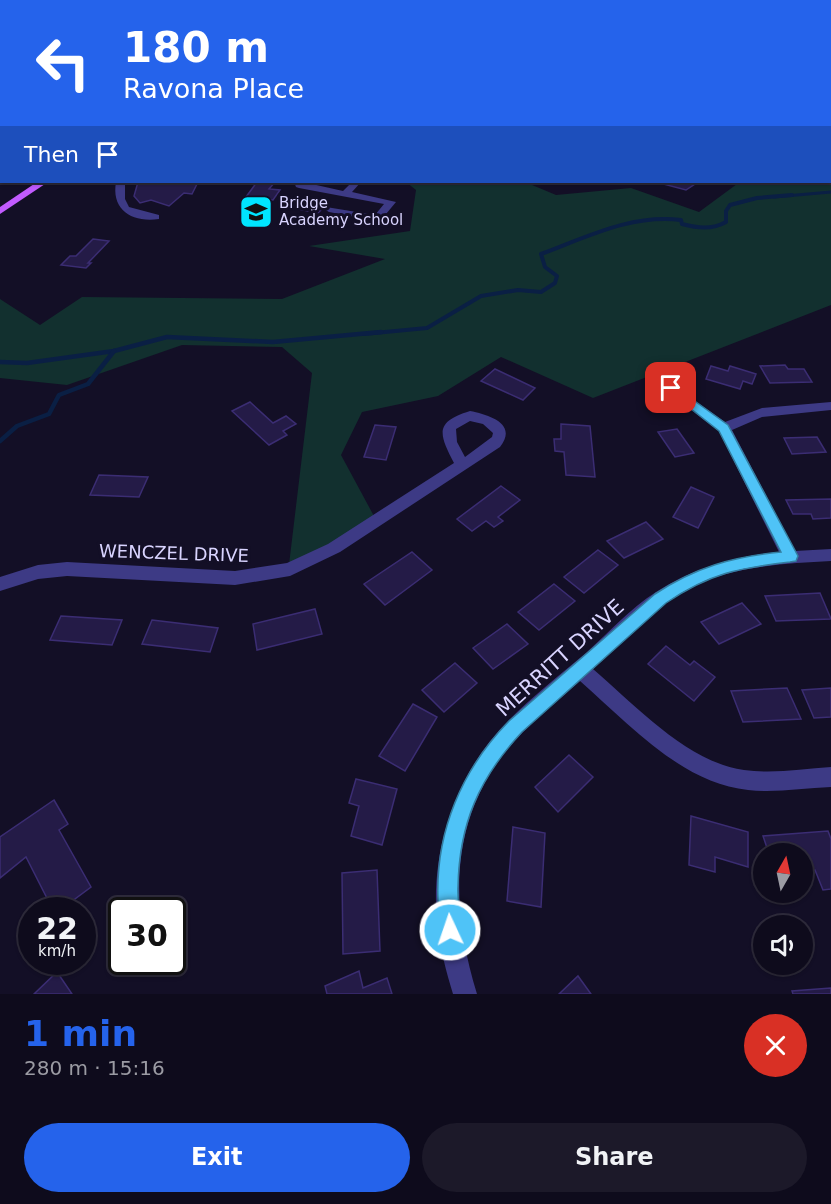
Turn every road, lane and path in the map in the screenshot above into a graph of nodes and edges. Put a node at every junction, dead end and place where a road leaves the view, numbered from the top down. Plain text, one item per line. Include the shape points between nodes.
1 (42, 183) edge
2 (120, 183) edge
3 (299, 183) edge
4 (356, 183) edge
5 (345, 194) junction
6 (329, 209) dead end
7 (0, 211) edge
8 (155, 217) dead end
9 (671, 388) dead end
10 (831, 406) edge
11 (724, 428) junction
12 (462, 465) dead end
13 (831, 555) edge
14 (790, 556) junction
15 (0, 584) edge
16 (580, 669) junction
17 (831, 777) edge
18 (465, 994) edge

1 - 7 main road
2 - 8 street via 119,202 130,212
3 - 5 street
4 - 5 street
5 - 6 street via 391,202 377,218
9 - 11 street
10 - 11 street via 756,413
11 - 14 street
12 - 15 street, WENCZEL DRIVE via 334,548 290,569 235,578 67,569 38,572
13 - 14 street, MERRITT DRIVE
14 - 16 street, MERRITT DRIVE via 741,562 682,584 660,598
16 - 17 street via 685,757 707,770 758,781
16 - 18 street, MERRITT DRIVE via 495,748 462,805 452,844 448,888 450,930

